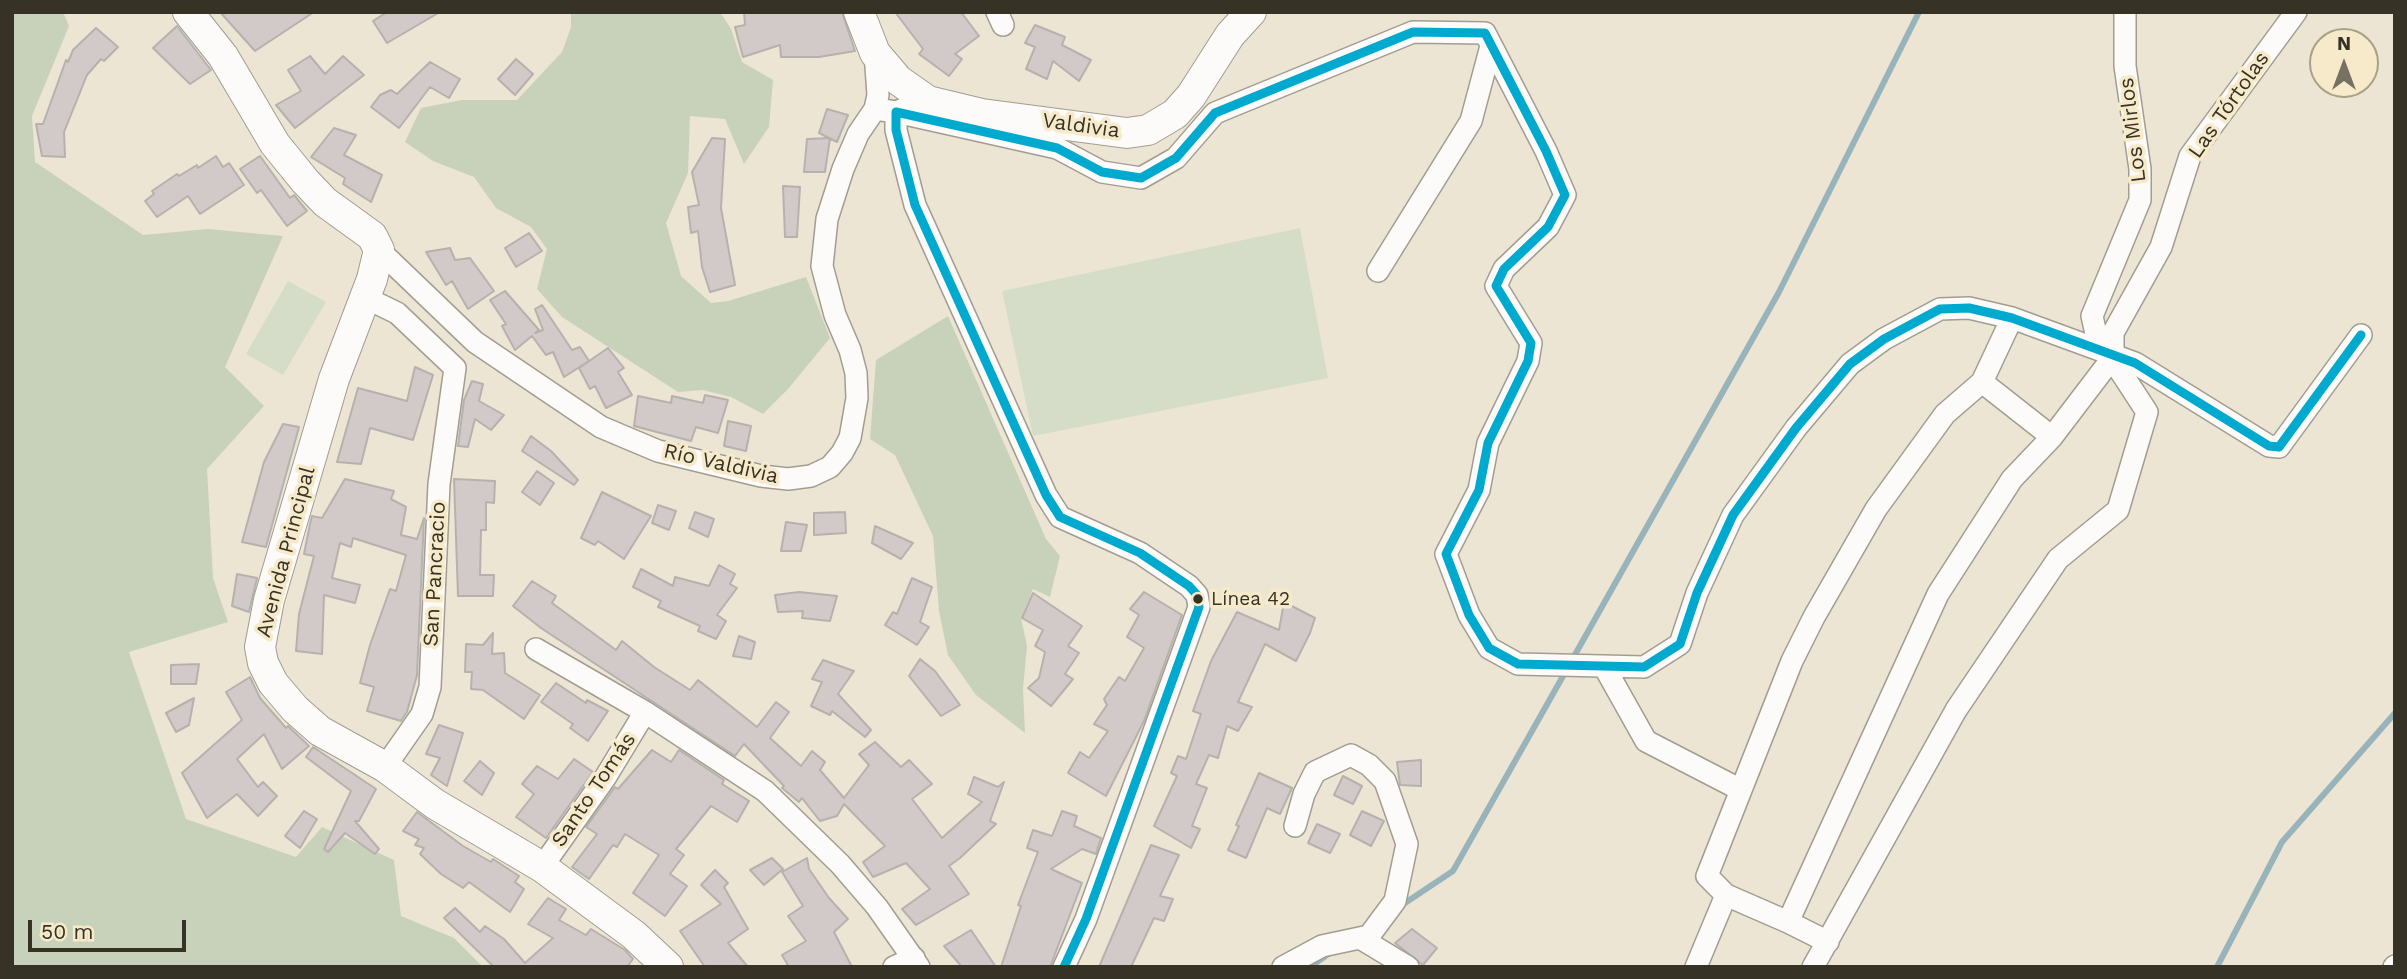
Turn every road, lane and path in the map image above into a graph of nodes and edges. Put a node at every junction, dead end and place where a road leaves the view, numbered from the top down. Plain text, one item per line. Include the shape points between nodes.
1 (188, 12) edge
2 (859, 12) edge
3 (1251, 12) edge
4 (2125, 12) edge
5 (2296, 12) edge
6 (1488, 39) junction
7 (875, 53) junction
8 (928, 100) junction
9 (885, 110) junction
10 (379, 250) junction
11 (1378, 271) dead end
12 (364, 296) junction
13 (2012, 318) junction
14 (2361, 335) dead end
15 (2113, 357) junction
16 (1982, 382) junction
17 (2052, 437) junction
18 (536, 649) dead end
19 (1605, 668) junction
20 (645, 712) junction
21 (385, 767) junction
22 (1741, 790) junction
23 (1295, 826) dead end
24 (542, 867) junction
25 (1726, 895) junction
26 (1788, 922) junction
27 (1360, 938) junction
28 (1828, 942) junction
29 (917, 962) edge
30 (668, 967) edge
31 (894, 967) edge
32 (1064, 967) edge
33 (1283, 967) edge
34 (1408, 967) edge
35 (1696, 967) edge
36 (1813, 967) edge

1 - 10 street via 223,56 275,144 304,181 372,236
2 - 7 street, Valdivia
3 - 8 street, Valdivia via 1218,51 1191,96 1175,114 1148,130 1102,131 982,114
4 - 15 street, Los Mirlos via 2125,66 2140,200 2092,316 2096,334
5 - 15 street, Las Tórtolas via 2190,156 2161,247 2113,333
6 - 9 street via 1413,32 1215,113 1176,158 1141,178 1102,172 1057,148
6 - 11 street via 1471,121
6 - 19 street via 1565,195 1548,227 1504,269 1496,286 1531,343 1528,361 1488,443 1479,490 1446,554 1469,615 1489,648 1518,664
7 - 8 street, Valdivia via 898,80
7 - 9 street via 878,95
8 - 9 street
9 - 10 street, Río Valdivia via 858,134 827,219 822,266 856,373 855,421 842,453 830,467 811,476 761,476 658,451 601,427 475,342
9 - 32 street via 915,205 1060,517 1140,553 1197,595 1199,607 1086,919
10 - 12 street, Avenida Principal
12 - 21 street, San Pancracio via 397,313 455,368 439,484 430,687 422,714
12 - 21 street, Avenida Principal via 334,379 269,600 260,647 273,682 295,709 320,731
13 - 15 street
13 - 16 street
13 - 19 street via 1969,308 1940,309 1884,339 1850,364 1733,515 1697,593 1680,644 1644,667
14 - 15 street via 2279,447 2269,446 2135,363
15 - 17 street
15 - 28 street, Los Mirlos via 2147,412 2118,510 2059,559 1956,710
16 - 17 street
16 - 22 street via 1945,414 1875,509 1792,661
17 - 26 street via 2012,479 1938,594
18 - 20 street
19 - 22 street via 1646,741
20 - 24 street, Santo Tomás
20 - 29 street via 765,791 806,828 877,907
21 - 24 street, Avenida Principal via 435,804
22 - 25 street via 1707,876
23 - 27 street via 1315,772 1335,761 1350,755 1385,780 1407,844 1395,901 1369,936
24 - 30 street, Avenida Principal via 634,934
25 - 26 street
25 - 35 street
26 - 28 street
27 - 33 street via 1322,946
27 - 34 street
28 - 36 street, Los Mirlos
29 - 31 street

